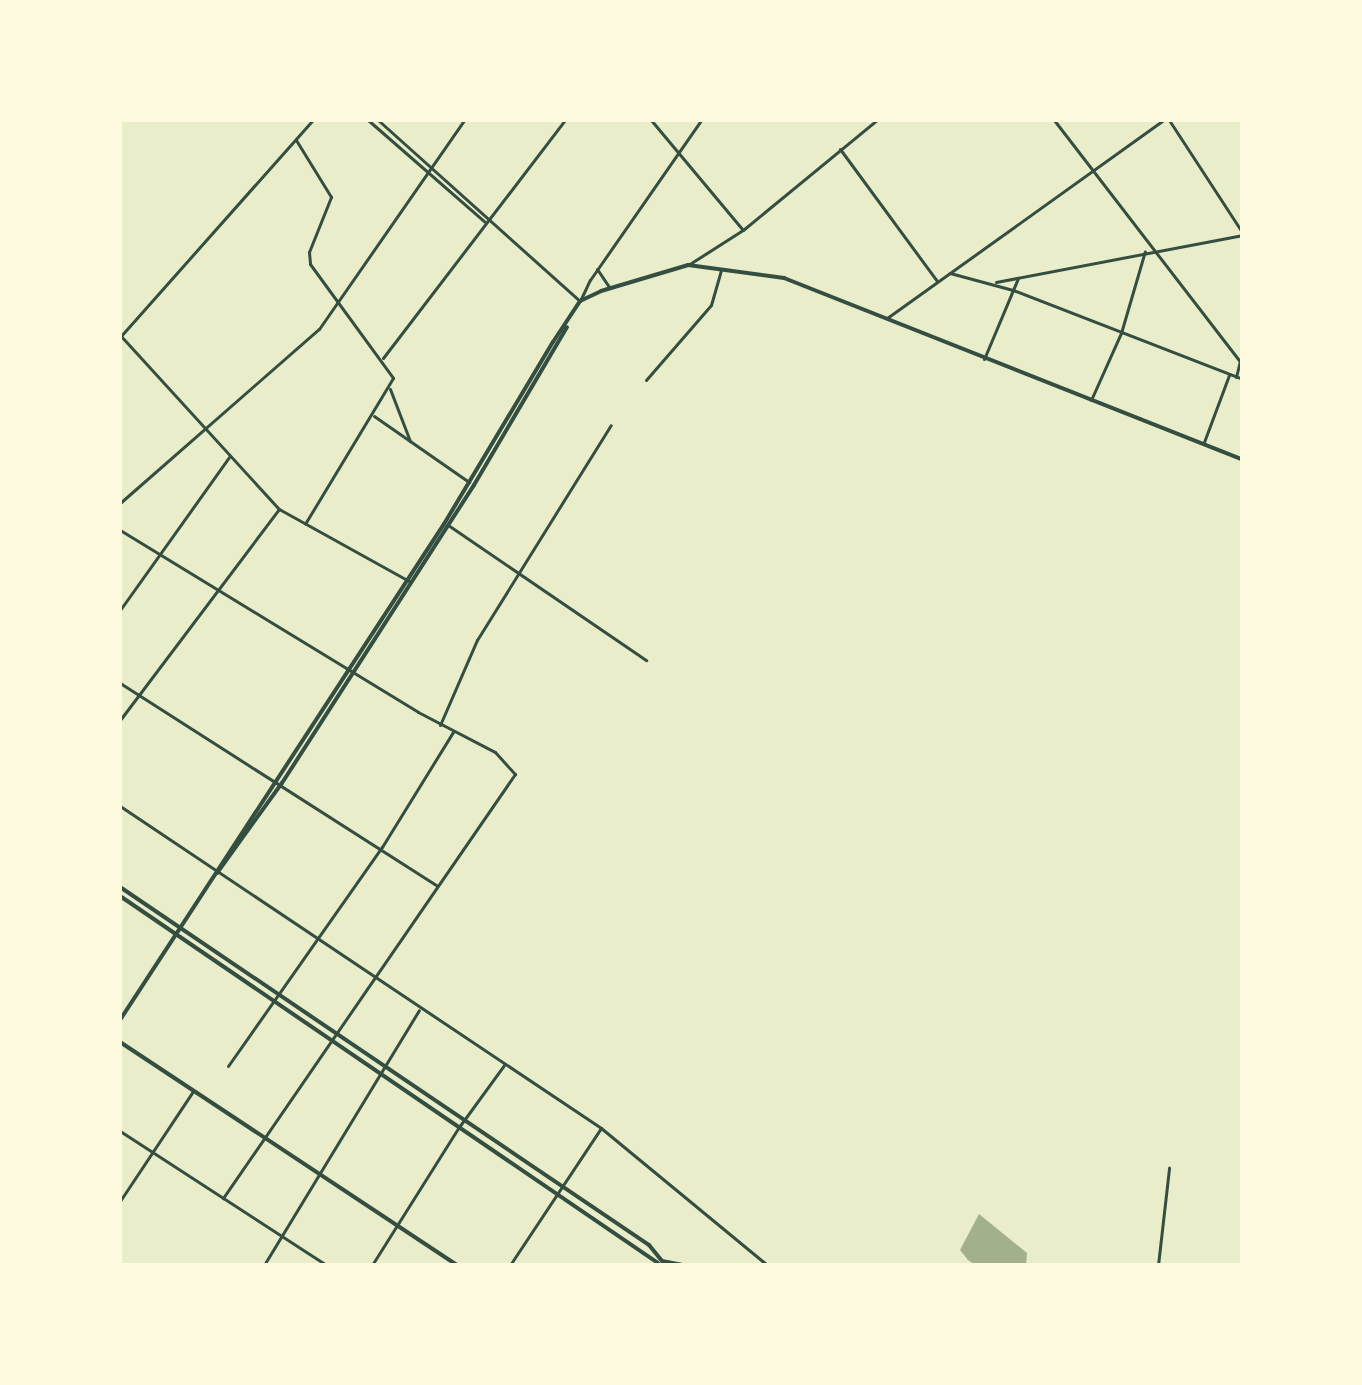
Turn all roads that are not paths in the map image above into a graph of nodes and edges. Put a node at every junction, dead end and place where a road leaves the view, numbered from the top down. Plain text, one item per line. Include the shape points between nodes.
1 (313, 120) edge
2 (368, 120) edge
3 (378, 120) edge
4 (464, 120) edge
5 (565, 120) edge
6 (651, 120) edge
7 (701, 120) edge
8 (877, 120) edge
9 (1054, 120) edge
10 (1166, 120) edge
11 (296, 140) junction
12 (840, 149) junction
13 (679, 152) junction
14 (430, 168) junction
15 (1092, 172) junction
16 (426, 175) junction
17 (487, 223) junction
18 (743, 230) junction
19 (1242, 234) edge
20 (1151, 250) junction
21 (1145, 251) junction
22 (688, 265) junction
23 (721, 268) junction
24 (597, 269) junction
25 (950, 273) junction
26 (1018, 277) junction
27 (937, 281) junction
28 (993, 283) junction
29 (610, 288) junction
30 (1013, 290) junction
31 (339, 301) junction
32 (580, 301) junction
33 (887, 318) junction
34 (1121, 333) junction
35 (120, 336) edge
36 (383, 358) junction
37 (984, 359) junction
38 (1241, 363) edge
39 (1229, 375) junction
40 (1236, 377) junction
41 (1242, 379) edge
42 (646, 380) dead end
43 (390, 389) junction
44 (1091, 400) junction
45 (374, 416) junction
46 (611, 425) dead end
47 (203, 427) junction
48 (411, 444) junction
49 (1204, 444) junction
50 (229, 457) junction
51 (1242, 459) edge
52 (472, 484) junction
53 (120, 503) edge
54 (279, 509) junction
55 (305, 524) junction
56 (446, 524) junction
57 (120, 530) edge
58 (158, 553) junction
59 (517, 572) junction
60 (405, 579) junction
61 (411, 582) junction
62 (217, 589) junction
63 (120, 610) edge
64 (646, 660) dead end
65 (347, 666) junction
66 (354, 671) junction
67 (120, 683) edge
68 (138, 694) junction
69 (120, 720) edge
70 (440, 725) junction
71 (453, 732) junction
72 (276, 779) junction
73 (282, 783) junction
74 (120, 806) edge
75 (382, 847) junction
76 (217, 873) junction
77 (437, 886) junction
78 (120, 887) edge
79 (120, 896) edge
80 (180, 928) junction
81 (176, 934) junction
82 (318, 940) junction
83 (236, 966) junction
84 (233, 972) junction
85 (373, 978) junction
86 (280, 994) junction
87 (274, 1002) junction
88 (419, 1010) junction
89 (120, 1020) edge
90 (334, 1033) junction
91 (330, 1039) junction
92 (120, 1042) edge
93 (384, 1064) junction
94 (505, 1064) junction
95 (228, 1066) dead end
96 (380, 1070) junction
97 (193, 1091) junction
98 (464, 1121) junction
99 (459, 1127) junction
100 (601, 1128) junction
101 (120, 1131) edge
102 (264, 1137) junction
103 (153, 1152) junction
104 (1169, 1168) dead end
105 (318, 1174) junction
106 (561, 1186) junction
107 (557, 1192) junction
108 (223, 1198) junction
109 (120, 1201) edge
110 (395, 1224) junction
111 (281, 1235) junction
112 (660, 1264) edge
113 (264, 1265) edge
114 (326, 1265) edge
115 (372, 1265) edge
116 (457, 1265) edge
117 (510, 1265) edge
118 (683, 1265) edge
119 (767, 1265) edge
120 (1158, 1265) edge

1 - 11 street
2 - 16 street
3 - 14 street
4 - 14 street
5 - 17 street
6 - 13 street
7 - 13 street
8 - 12 street
9 - 15 street
10 - 15 street
10 - 19 street
11 - 31 street via 329,189 329,209 309,252 315,273
11 - 35 street
12 - 18 street
12 - 27 street
13 - 18 street
13 - 24 street
14 - 16 street
14 - 17 street
15 - 20 street
15 - 25 street
16 - 17 street
16 - 31 street
17 - 32 street
17 - 36 street
18 - 22 street
19 - 20 street
20 - 21 street
20 - 38 street
21 - 26 street
21 - 34 street
22 - 23 street
22 - 29 street
23 - 33 street via 784,278
23 - 42 street via 711,305
24 - 29 street
24 - 32 street
25 - 27 street
25 - 28 street
26 - 28 street
26 - 30 street
27 - 33 street
28 - 30 street
29 - 32 street
30 - 34 street
30 - 37 street
31 - 36 street
31 - 47 street via 319,329
32 - 52 street
33 - 37 street
34 - 39 street
34 - 44 street
35 - 47 street
36 - 43 street via 393,378
37 - 44 street
38 - 40 street
39 - 40 street
39 - 49 street
40 - 41 street
43 - 45 street
43 - 48 street
44 - 49 street
45 - 48 street
45 - 55 street
46 - 59 street
47 - 50 street
47 - 53 street
48 - 52 street
49 - 51 street
50 - 54 street
50 - 58 street
52 - 56 street
54 - 55 street
54 - 62 street
55 - 60 street
56 - 59 street
56 - 60 street
56 - 61 street
57 - 58 street
58 - 62 street
58 - 63 street
59 - 64 street
59 - 70 street via 464,665
60 - 61 street
60 - 65 street
61 - 66 street
62 - 65 street
62 - 68 street
65 - 66 street
65 - 72 street
66 - 70 street
66 - 73 street
67 - 68 street
68 - 69 street
68 - 72 street
70 - 71 street
71 - 75 street
71 - 77 street via 503,758 514,778
72 - 73 street
72 - 76 street
73 - 75 street
73 - 76 street
74 - 76 street
75 - 77 street
75 - 82 street
76 - 80 street
76 - 82 street
77 - 85 street
78 - 80 street
79 - 81 street
80 - 81 street
80 - 83 street
81 - 84 street
81 - 89 street
82 - 85 street
82 - 86 street
83 - 84 street
83 - 86 street
84 - 87 street
85 - 88 street
85 - 90 street
86 - 87 street
86 - 90 street
87 - 91 street
87 - 95 street
88 - 93 street
88 - 94 street
90 - 91 street
90 - 93 street
91 - 96 street
91 - 102 street
92 - 97 street
93 - 96 street
93 - 98 street
94 - 98 street
94 - 100 street
96 - 99 street
96 - 105 street
97 - 102 street
97 - 103 street
98 - 99 street
98 - 106 street
99 - 107 street
99 - 110 street
100 - 106 street
100 - 119 street
101 - 103 street
102 - 105 street
102 - 108 street
103 - 108 street
103 - 109 street
104 - 120 street
105 - 110 street
105 - 111 street
106 - 107 street
106 - 112 street via 649,1245
107 - 112 street
107 - 117 street
108 - 111 street
110 - 115 street
110 - 116 street
111 - 113 street
111 - 114 street
112 - 118 street

